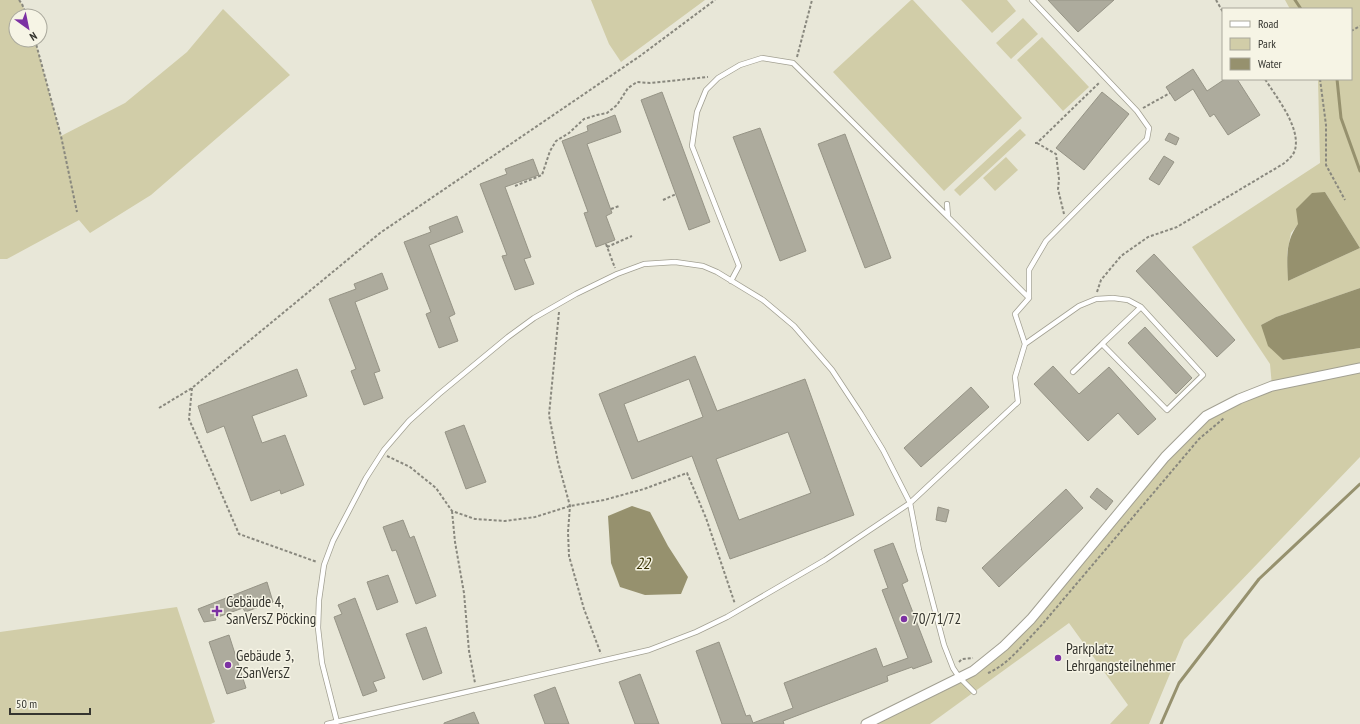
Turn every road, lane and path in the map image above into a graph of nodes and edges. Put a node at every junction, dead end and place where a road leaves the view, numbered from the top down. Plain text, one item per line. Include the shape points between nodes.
1 (715, 0) edge
2 (812, 0) edge
3 (1032, 0) edge
4 (1216, 0) edge
5 (1222, 10) edge
6 (37, 48) edge
7 (795, 65) junction
8 (723, 76) junction
9 (1266, 80) edge
10 (1320, 80) edge
11 (1100, 82) dead end
12 (1170, 93) dead end
13 (1137, 112) junction
14 (515, 186) dead end
15 (676, 194) dead end
16 (663, 200) dead end
17 (1345, 200) dead end
18 (947, 204) dead end
19 (619, 206) dead end
20 (611, 209) dead end
21 (78, 212) dead end
22 (948, 217) junction
23 (1068, 220) junction
24 (632, 236) dead end
25 (606, 244) dead end
26 (607, 247) junction
27 (618, 274) junction
28 (731, 281) junction
29 (1029, 298) junction
30 (1096, 299) junction
31 (560, 303) junction
32 (1141, 307) junction
33 (1025, 344) junction
34 (1102, 344) junction
35 (1360, 368) edge
36 (1073, 372) dead end
37 (192, 388) junction
38 (159, 408) dead end
39 (1224, 418) dead end
40 (382, 454) junction
41 (910, 503) junction
42 (570, 506) junction
43 (452, 511) junction
44 (324, 565) junction
45 (737, 611) junction
46 (976, 658) dead end
47 (604, 660) junction
48 (953, 668) junction
49 (988, 673) dead end
50 (959, 677) junction
51 (476, 690) junction
52 (974, 692) dead end
53 (337, 722) junction
54 (326, 724) edge
55 (866, 724) edge

1 - 37 path via 640,56 380,233
2 - 7 path
3 - 13 lane
4 - 5 path
6 - 21 path
7 - 8 lane via 762,58 740,65
7 - 22 lane
8 - 14 path via 637,82 628,88 616,105 607,112 584,119 556,141 542,175
8 - 28 lane via 706,90 697,112 692,146 739,266
9 - 30 path via 1294,128 1294,150 1290,158 1177,227 1148,237 1121,256 1100,280
10 - 17 path via 1326,125 1326,165
11 - 23 path via 1036,143 1056,154 1062,212
12 - 13 path
13 - 23 lane via 1149,128 1147,139
15 - 16 path
18 - 22 lane
19 - 20 path
22 - 29 lane
23 - 29 lane via 1046,242 1029,270
24 - 26 path
25 - 26 path
26 - 27 path
27 - 28 lane via 644,264 675,262 704,266
27 - 31 lane
28 - 41 lane via 763,300 794,326 832,370 883,450
29 - 33 lane via 1015,314
30 - 32 lane via 1128,300
30 - 33 lane via 1079,306
31 - 40 lane via 508,337 439,394 409,421
31 - 42 path via 549,415
32 - 34 lane
32 - 34 lane via 1203,375 1166,410
33 - 41 lane via 1015,377 1018,402
34 - 36 lane
35 - 50 street via 1272,386 1206,416 1165,457 1031,620 986,661
37 - 38 path
37 - 44 path via 189,419 239,534
39 - 49 path via 1199,440 1014,655
40 - 43 path via 410,467 436,488
40 - 44 lane via 366,478 333,541
41 - 45 lane via 824,560
41 - 48 lane via 930,596
42 - 43 path via 535,517 505,521 476,518
42 - 45 path via 644,489 687,473 706,518
42 - 47 path via 569,556 584,609
43 - 51 path
44 - 53 lane via 318,628 322,663
45 - 47 lane via 696,632 649,650
46 - 48 path via 962,659
47 - 51 lane
48 - 50 lane
50 - 52 lane
50 - 55 street
51 - 53 lane
53 - 54 lane

